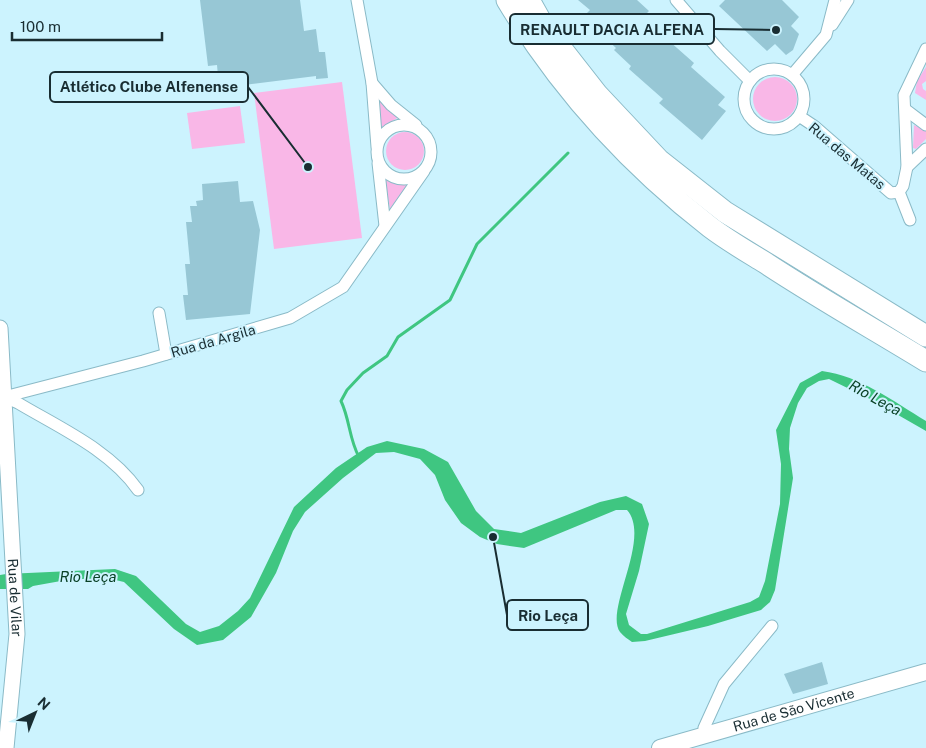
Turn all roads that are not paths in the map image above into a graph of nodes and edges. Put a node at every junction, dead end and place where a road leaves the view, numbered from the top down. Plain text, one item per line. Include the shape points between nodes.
1 (357, 0) edge
2 (507, 0) edge
3 (529, 0) edge
4 (676, 0) edge
5 (835, 0) edge
6 (848, 0) edge
7 (826, 35) junction
8 (926, 49) edge
9 (792, 75) junction
10 (750, 81) junction
11 (372, 84) junction
12 (906, 110) junction
13 (799, 116) junction
14 (926, 125) edge
15 (423, 131) junction
16 (926, 149) edge
17 (377, 154) junction
18 (907, 167) junction
19 (424, 171) junction
20 (899, 192) junction
21 (910, 220) dead end
22 (385, 226) junction
23 (159, 313) dead end
24 (0, 328) edge
25 (926, 336) edge
26 (166, 354) junction
27 (926, 361) edge
28 (4, 397) junction
29 (138, 490) dead end
30 (772, 626) dead end
31 (926, 672) edge
32 (706, 734) junction
33 (690, 744) edge
34 (6, 748) edge
35 (660, 748) edge

1 - 11 street
2 - 27 highway via 528,35 580,105 648,175 712,228
3 - 25 highway via 543,25 597,94 659,160 725,212
4 - 10 street
5 - 7 street
6 - 7 street
7 - 9 street
8 - 12 street via 904,95
9 - 10 street via 775,69 757,74
9 - 13 street via 804,96
10 - 13 street via 745,107 759,126 777,129
11 - 15 street via 391,105
11 - 17 street
12 - 14 street
12 - 18 street
13 - 20 street, Rua das Matas via 891,193
15 - 17 street via 407,124 398,125 383,134
15 - 19 street, Rua da Argila via 432,156
16 - 18 street
17 - 19 street via 381,166 394,177 410,179
17 - 22 street
18 - 20 street, Rua das Matas
19 - 22 street, Rua da Argila
20 - 21 street
22 - 26 street, Rua da Argila via 343,287 290,318
23 - 26 street
24 - 28 street, Rua de Vilar
26 - 28 street, Rua da Argila
28 - 29 street via 110,459 126,472
28 - 34 street, Rua de Vilar via 17,634
30 - 32 street via 724,684 704,728
31 - 32 main road, Rua de São Vicente
32 - 33 main road, Rua de São Vicente
33 - 35 main road, Rua de São Vicente

